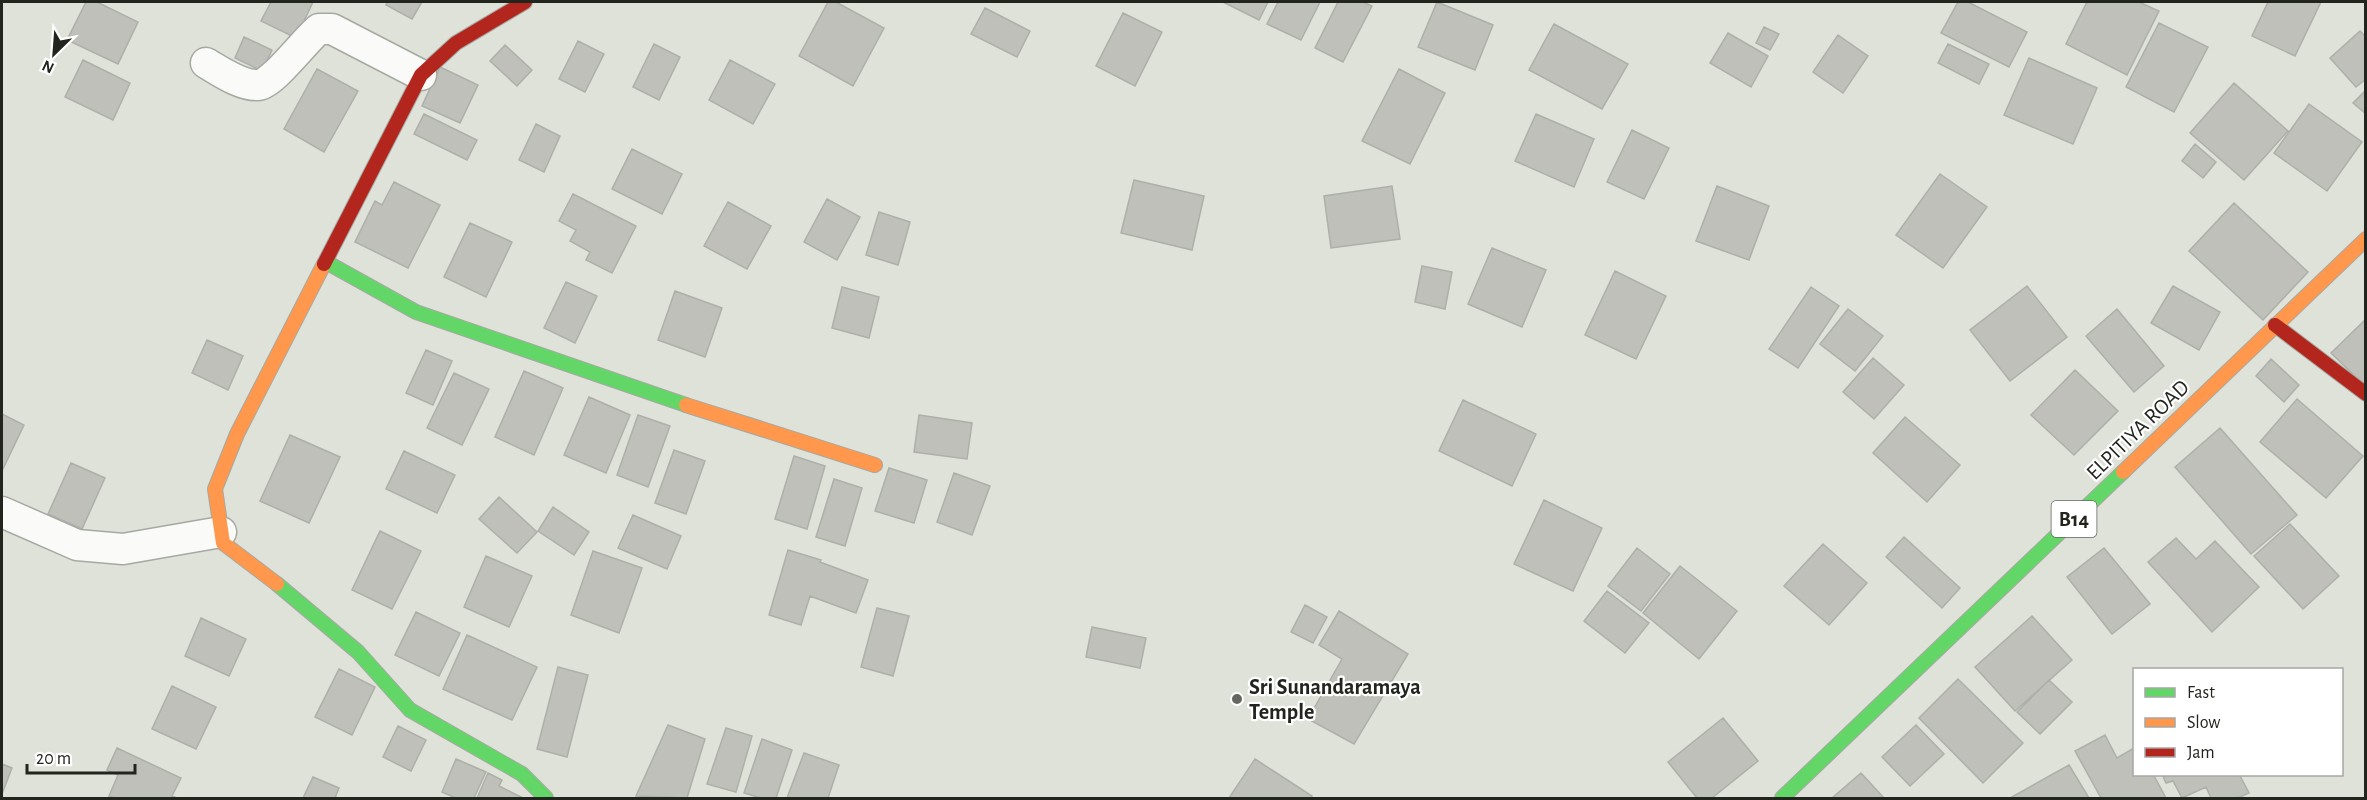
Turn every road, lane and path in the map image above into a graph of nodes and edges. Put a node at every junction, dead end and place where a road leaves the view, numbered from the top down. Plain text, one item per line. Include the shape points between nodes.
1 (525, 2) edge
2 (206, 63) dead end
3 (421, 75) junction
4 (2366, 239) edge
5 (326, 262) junction
6 (2275, 326) junction
7 (2366, 394) edge
8 (875, 465) dead end
9 (2, 512) edge
10 (221, 532) junction
11 (546, 798) edge
12 (1782, 798) edge

1 - 3 street via 456,43
2 - 3 street via 257,86 269,81 319,29 332,29
3 - 5 street
4 - 6 street, ELPITIYA ROAD / B14
5 - 8 street via 416,312 468,332
5 - 10 street via 237,434 215,489
6 - 7 street
6 - 12 street, ELPITIYA ROAD / B14
9 - 10 street via 77,545 123,549
10 - 11 street via 223,543 358,652 410,710 522,774

